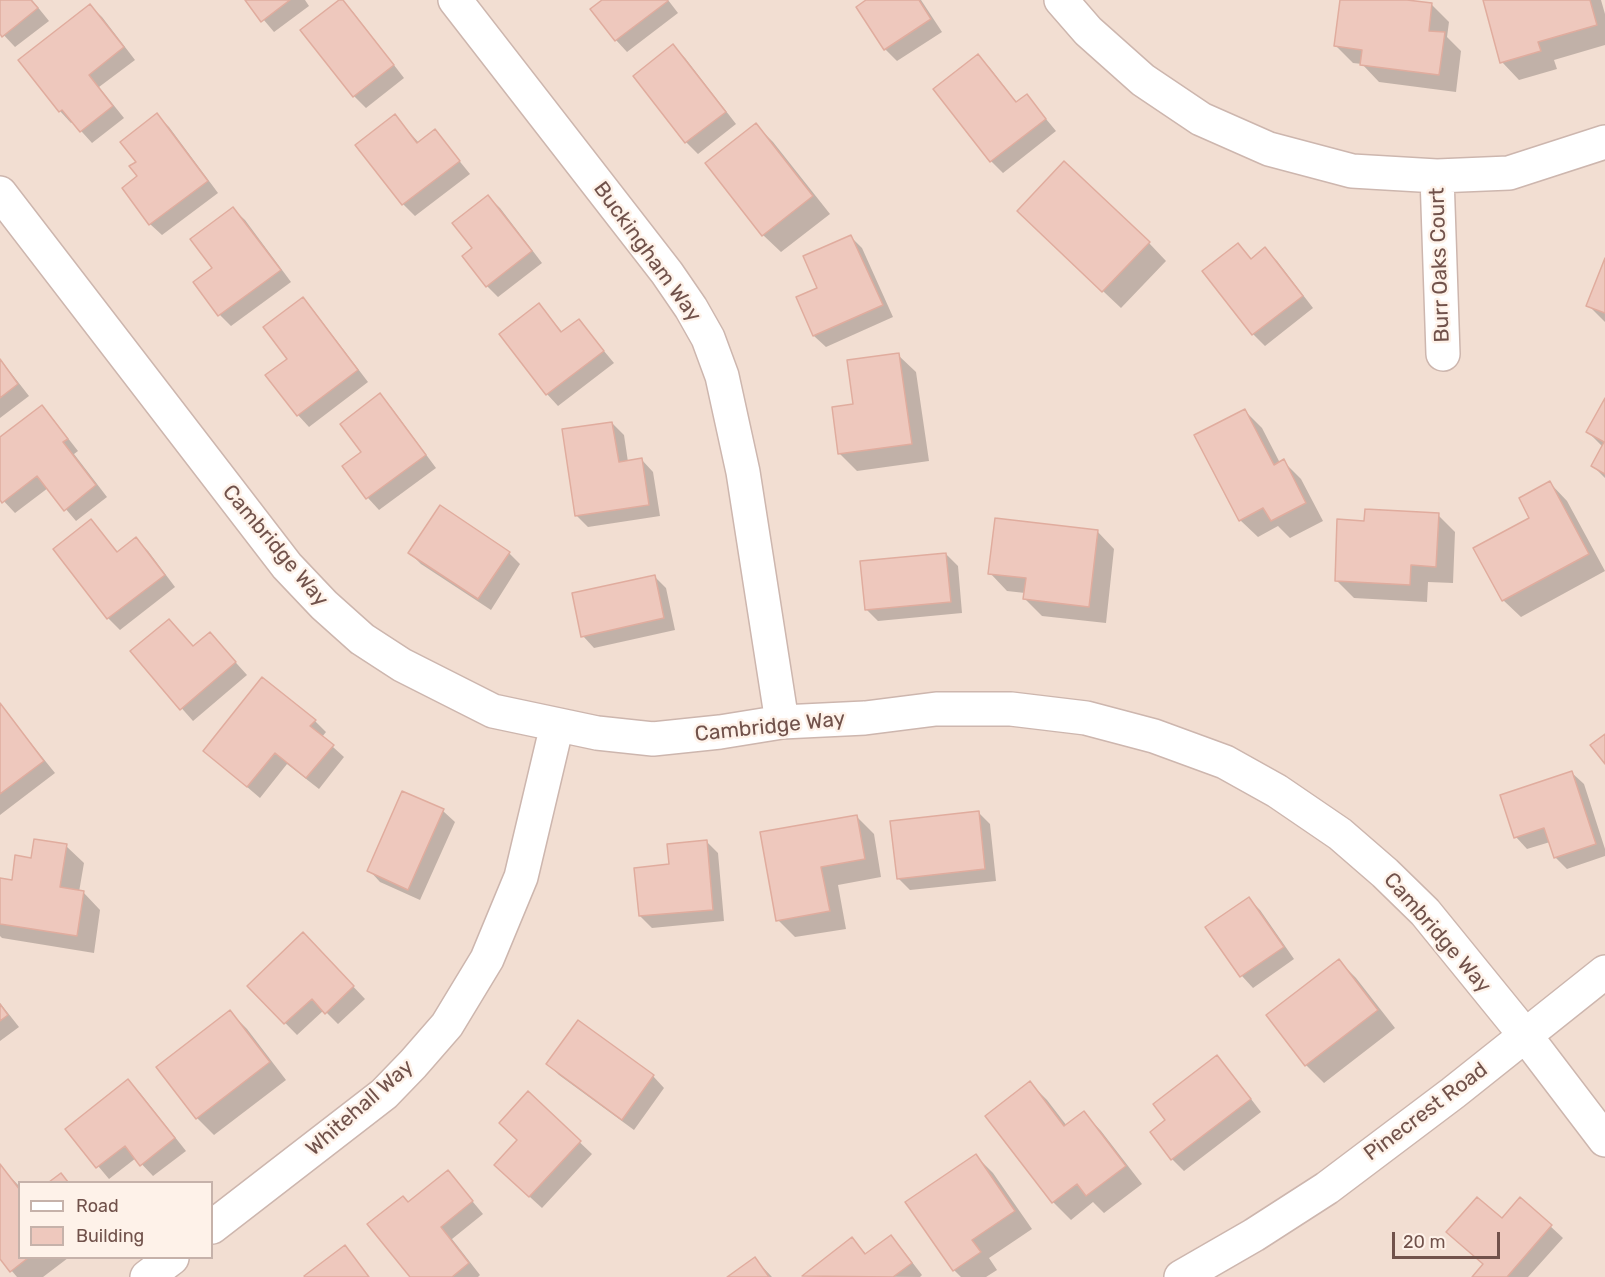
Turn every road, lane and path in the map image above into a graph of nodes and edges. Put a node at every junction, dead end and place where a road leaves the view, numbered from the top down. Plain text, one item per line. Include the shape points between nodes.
1 (454, 0) edge
2 (1061, 0) edge
3 (1605, 142) edge
4 (1437, 176) junction
5 (0, 193) edge
6 (1443, 354) dead end
7 (782, 722) junction
8 (557, 726) junction
9 (1605, 972) edge
10 (1525, 1035) junction
11 (1605, 1140) edge
12 (213, 1226) edge
13 (170, 1259) edge
14 (147, 1277) edge
15 (1181, 1277) edge

1 - 7 street, Buckingham Way via 667,273 708,338 722,376 743,472
2 - 4 street via 1088,31 1143,80 1201,118 1269,149 1352,171
3 - 4 street via 1509,173
4 - 6 street, Burr Oaks Court
5 - 8 street, Cambridge Way via 258,530 324,605 362,639 447,689 493,711
7 - 8 street, Cambridge Way via 653,739
7 - 10 street, Cambridge Way via 936,709 1011,710 1086,718 1154,736 1225,762 1277,791 1340,834 1386,873 1425,912
8 - 12 street, Whitehall Way via 521,877 487,959 452,1016 384,1094
9 - 10 street, Pinecrest Road
10 - 11 street, Cambridge Way
10 - 15 street, Pinecrest Road via 1327,1188
13 - 14 street

